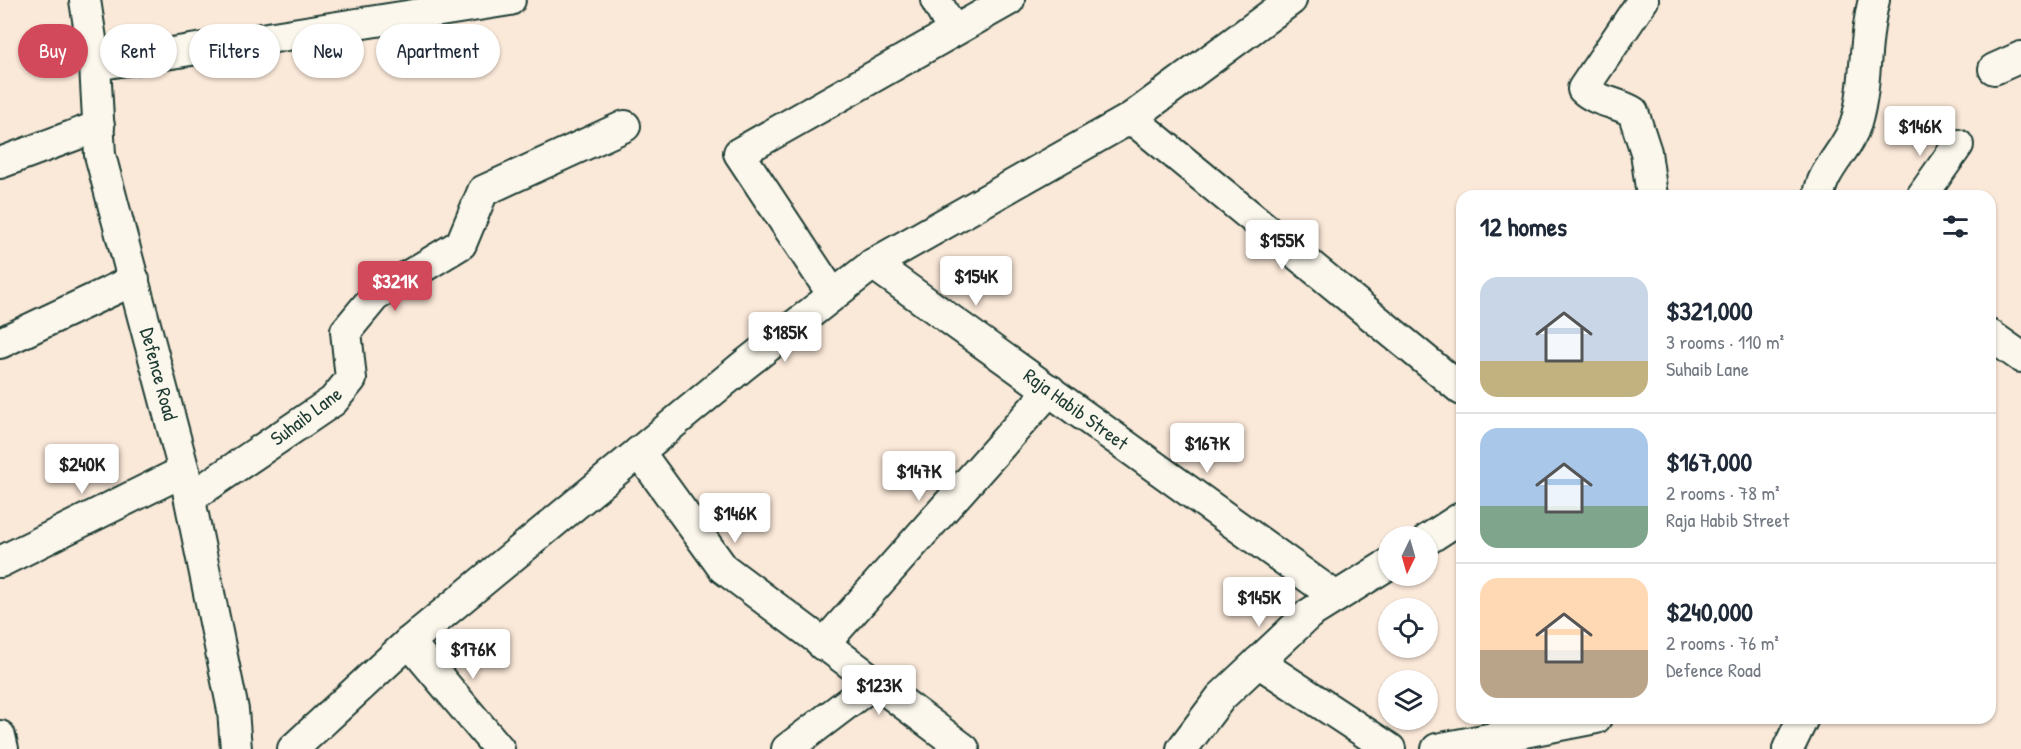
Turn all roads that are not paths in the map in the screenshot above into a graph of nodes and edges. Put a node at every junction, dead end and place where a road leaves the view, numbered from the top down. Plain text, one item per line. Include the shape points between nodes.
1 (85, 0) edge
2 (510, 0) edge
3 (936, 0) edge
4 (1009, 0) edge
5 (1292, 0) edge
6 (1643, 0) edge
7 (1874, 0) edge
8 (429, 6) edge
9 (953, 31) junction
10 (2021, 57) edge
11 (95, 65) junction
12 (1994, 69) dead end
13 (1131, 118) junction
14 (99, 126) junction
15 (625, 126) dead end
16 (1958, 145) dead end
17 (0, 163) edge
18 (1651, 190) edge
19 (1819, 190) edge
20 (1926, 190) edge
21 (873, 264) junction
22 (134, 280) junction
23 (833, 296) junction
24 (1996, 339) edge
25 (0, 343) edge
26 (2021, 357) edge
27 (1456, 385) edge
28 (1050, 390) junction
29 (639, 452) junction
30 (187, 484) junction
31 (1456, 522) edge
32 (1438, 533) edge
33 (0, 562) edge
34 (1378, 571) edge
35 (1336, 597) junction
36 (409, 642) junction
37 (823, 645) junction
38 (1258, 662) junction
39 (874, 683) junction
40 (1548, 724) edge
41 (1559, 724) edge
42 (1800, 724) edge
43 (0, 736) edge
44 (3, 749) edge
45 (236, 749) edge
46 (293, 749) edge
47 (499, 749) edge
48 (788, 749) edge
49 (964, 749) edge
50 (1182, 749) edge
51 (1390, 749) edge
52 (1437, 749) edge
53 (1539, 749) edge
54 (1788, 749) edge

1 - 11 street, Defence Road
2 - 8 street
3 - 9 street
4 - 9 street
5 - 13 street
6 - 18 street via 1582,89 1592,97 1619,103 1633,112 1646,152
7 - 19 street via 1868,23 1866,77 1856,125
8 - 11 street
9 - 23 street via 740,153
10 - 12 street
11 - 14 street, Defence Road
13 - 21 street
13 - 27 street
14 - 17 street
14 - 22 street, Defence Road via 100,154
15 - 30 street, Suhaib Lane via 483,191 461,244 375,296 346,331 351,379 333,401
16 - 20 street
21 - 23 street
21 - 28 street, Raja Habib Street
22 - 25 street
22 - 30 street, Defence Road
23 - 29 street
24 - 26 street
28 - 35 street, Raja Habib Street
28 - 37 street
29 - 36 street
29 - 37 street via 723,568
30 - 33 street, Suhaib Lane
30 - 45 street, Defence Road via 233,710
31 - 32 street
34 - 35 street
35 - 38 street via 1309,614
36 - 46 street
36 - 47 street
37 - 39 street
38 - 50 street via 1221,697
38 - 51 street
39 - 48 street
39 - 49 street
40 - 52 street
41 - 53 street
42 - 54 street
43 - 44 street

